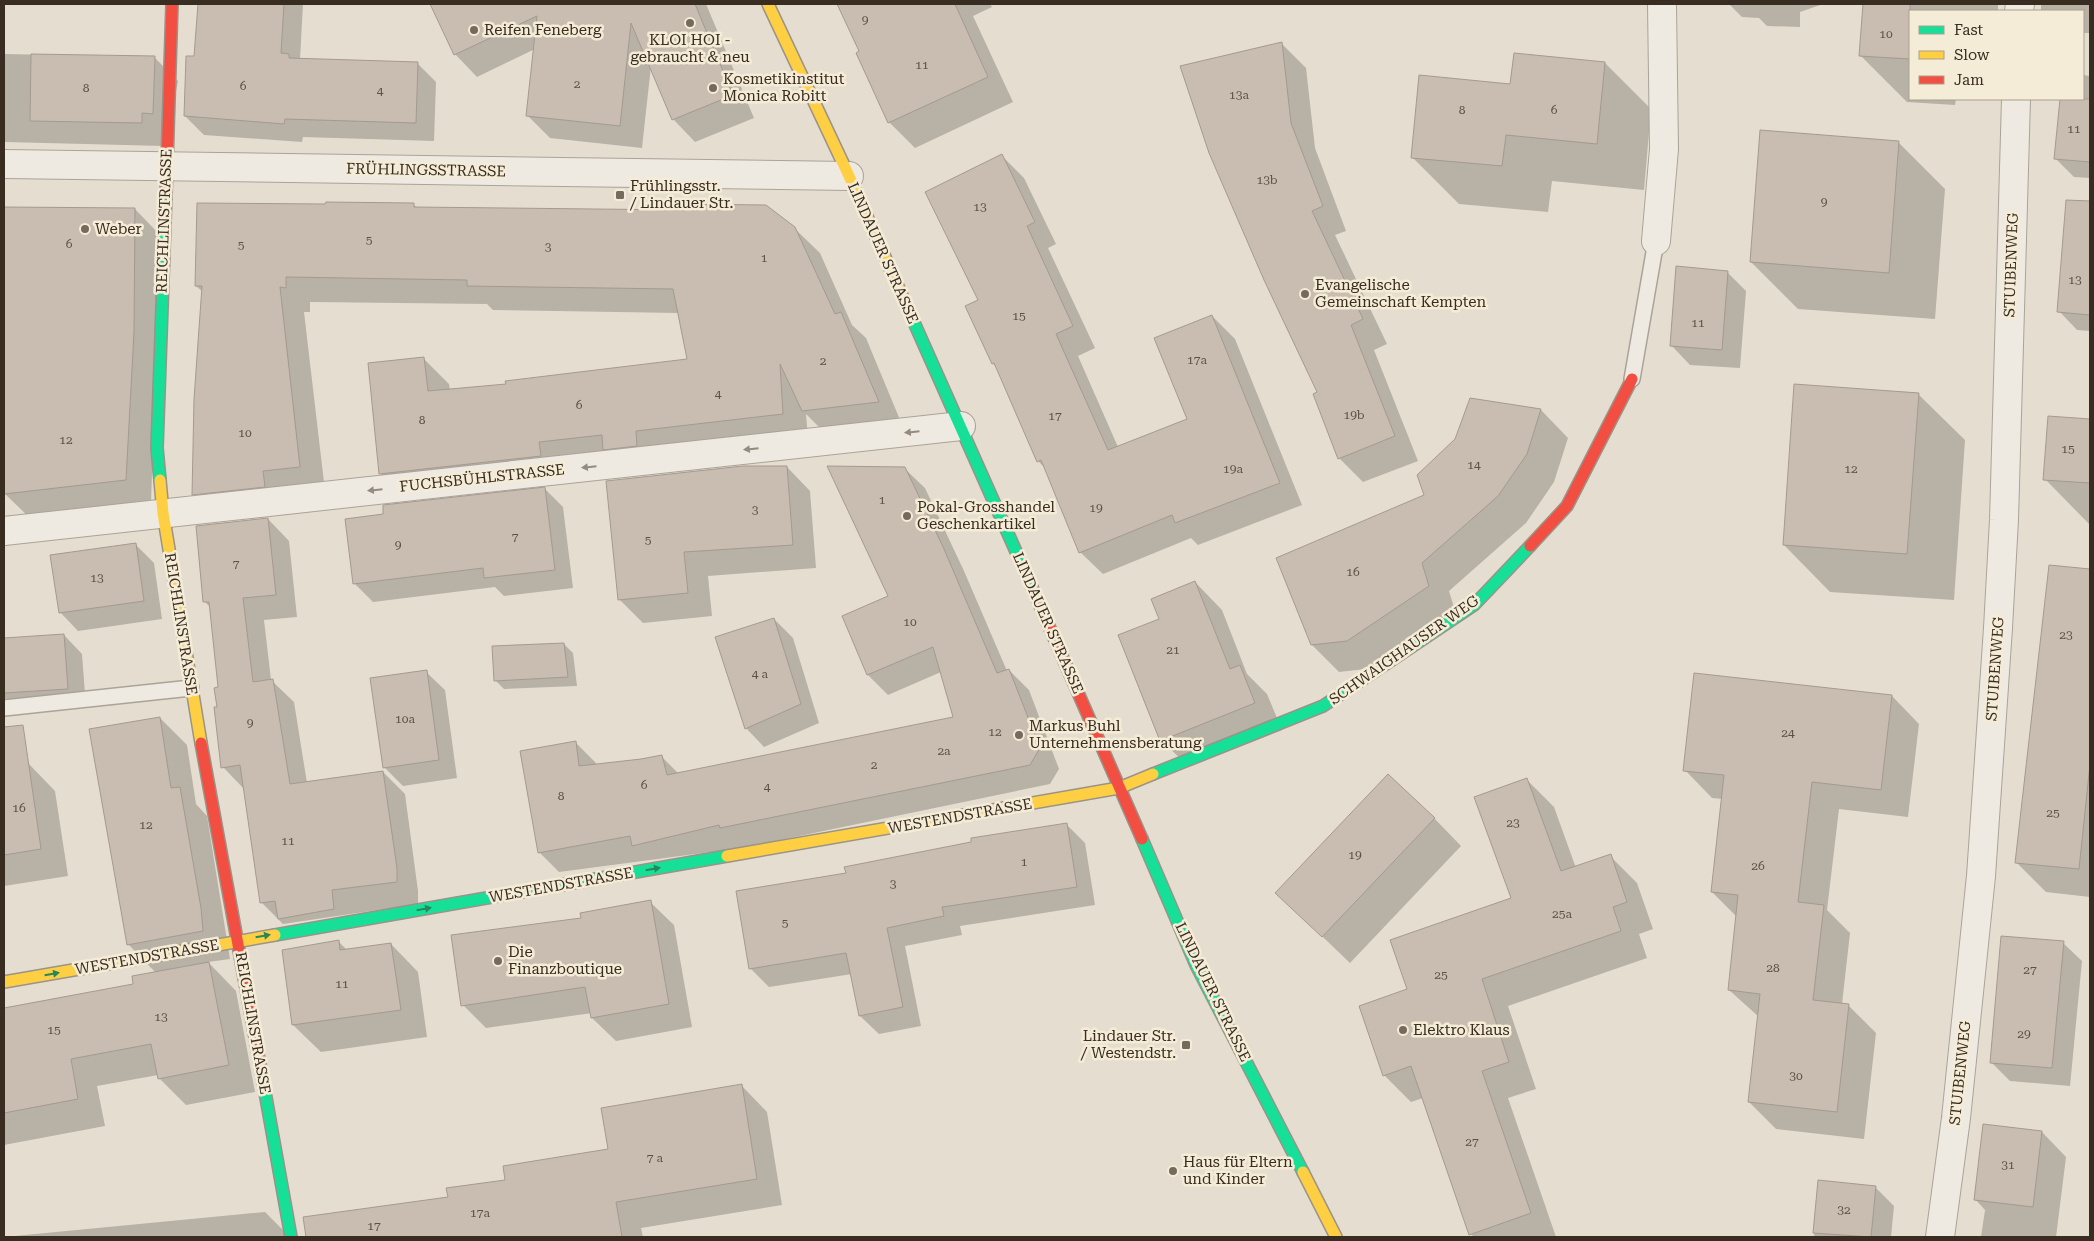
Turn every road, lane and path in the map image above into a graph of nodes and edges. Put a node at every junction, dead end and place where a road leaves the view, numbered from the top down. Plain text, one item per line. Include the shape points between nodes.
1 (172, 4) edge
2 (768, 4) edge
3 (1662, 4) edge
4 (2016, 100) edge
5 (4, 164) edge
6 (165, 167) junction
7 (849, 176) junction
8 (1656, 242) joint
9 (1632, 379) joint
10 (961, 426) junction
11 (163, 513) junction
12 (4, 531) edge
13 (192, 688) junction
14 (4, 708) edge
15 (1119, 788) junction
16 (238, 941) junction
17 (4, 982) edge
18 (291, 1237) edge
19 (1336, 1237) edge
20 (1940, 1237) edge

1 - 6 street, REICHLINSTRASSE
2 - 7 street, LINDAUER STRASSE
3 - 8 street, SCHWAIGHAUSER WEG via 1664,149
4 - 20 street, STUIBENWEG via 2004,520 1997,638 1981,876
5 - 6 street, FRÜHLINGSSTRASSE
6 - 7 street, FRÜHLINGSSTRASSE
6 - 11 street, REICHLINSTRASSE via 157,448
7 - 10 street, LINDAUER STRASSE
8 - 9 lane, SCHWAIGHAUSER WEG
9 - 15 street, SCHWAIGHAUSER WEG via 1567,506 1474,605 1323,706
10 -> 11 street, FUCHSBÜHLSTRASSE
10 - 15 street, LINDAUER STRASSE
11 - 12 street, FUCHSBÜHLSTRASSE
11 - 13 street, REICHLINSTRASSE
13 - 14 lane
13 - 16 street, REICHLINSTRASSE
16 -> 15 street, WESTENDSTRASSE
15 - 19 street, LINDAUER STRASSE via 1196,965
17 -> 16 street, WESTENDSTRASSE
16 - 18 street, REICHLINSTRASSE

